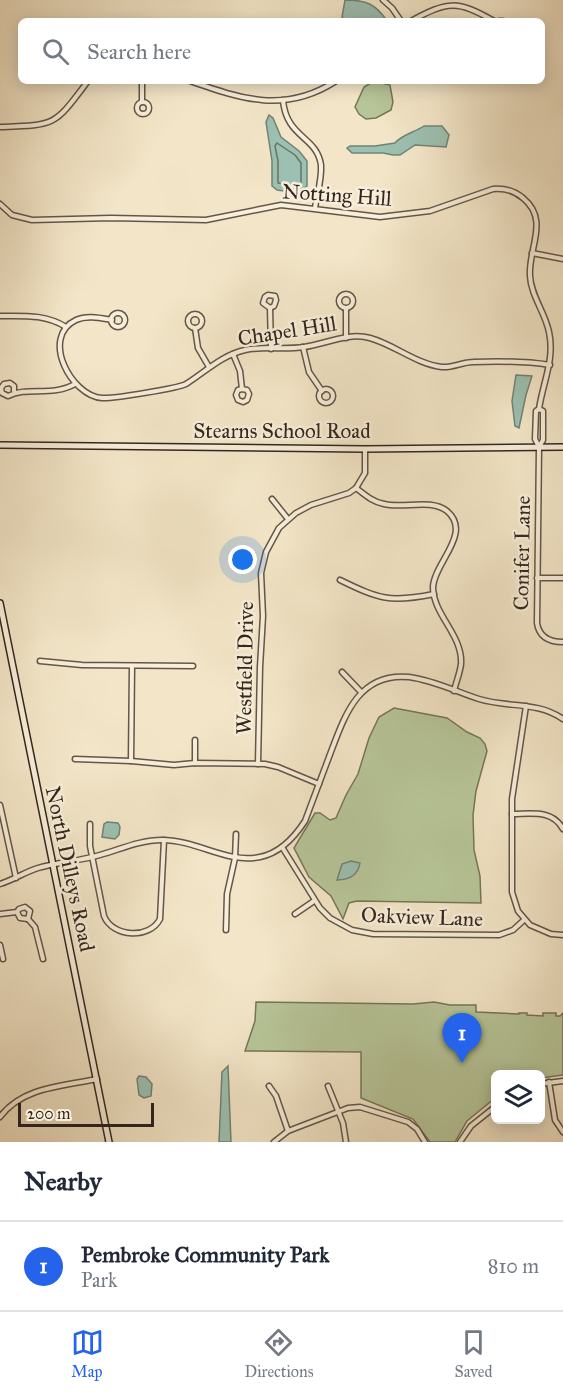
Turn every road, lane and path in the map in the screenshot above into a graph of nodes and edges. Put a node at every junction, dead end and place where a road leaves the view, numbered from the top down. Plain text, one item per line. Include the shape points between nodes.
1 (383, 0) edge
2 (399, 18) edge
3 (417, 18) edge
4 (490, 18) edge
5 (86, 84) edge
6 (142, 84) edge
7 (199, 84) edge
8 (330, 84) edge
9 (283, 100) junction
10 (142, 101) dead end
11 (0, 128) edge
12 (0, 204) edge
13 (315, 208) junction
14 (532, 253) junction
15 (563, 259) edge
16 (270, 308) dead end
17 (346, 308) dead end
18 (0, 316) edge
19 (112, 320) dead end
20 (66, 327) junction
21 (195, 328) dead end
22 (346, 338) junction
23 (303, 348) junction
24 (271, 349) junction
25 (233, 354) junction
26 (550, 365) junction
27 (208, 367) junction
28 (75, 384) junction
29 (242, 389) dead end
30 (14, 391) dead end
31 (322, 391) dead end
32 (0, 445) edge
33 (539, 447) junction
34 (563, 447) edge
35 (365, 449) junction
36 (356, 488) junction
37 (272, 499) dead end
38 (288, 519) junction
39 (537, 578) junction
40 (563, 578) edge
41 (339, 580) dead end
42 (434, 594) junction
43 (0, 603) edge
44 (563, 642) edge
45 (40, 661) dead end
46 (132, 666) junction
47 (193, 666) dead end
48 (342, 672) dead end
49 (454, 691) junction
50 (361, 692) junction
51 (526, 706) junction
52 (563, 719) edge
53 (195, 740) dead end
54 (75, 759) dead end
55 (131, 761) junction
56 (195, 764) junction
57 (258, 764) junction
58 (319, 784) junction
59 (0, 805) edge
60 (512, 814) junction
61 (90, 824) dead end
62 (563, 829) edge
63 (236, 834) dead end
64 (164, 840) junction
65 (282, 847) junction
66 (92, 857) junction
67 (235, 858) junction
68 (52, 865) junction
69 (16, 878) junction
70 (0, 884) edge
71 (314, 901) junction
72 (17, 912) junction
73 (0, 914) edge
74 (295, 914) dead end
75 (28, 919) junction
76 (524, 920) junction
77 (226, 930) dead end
78 (563, 935) edge
79 (0, 945) edge
80 (3, 959) dead end
81 (43, 959) dead end
82 (96, 1079) junction
83 (563, 1081) edge
84 (549, 1082) junction
85 (545, 1083) edge
86 (269, 1086) dead end
87 (328, 1086) dead end
88 (491, 1109) edge
89 (337, 1111) junction
90 (0, 1117) edge
91 (288, 1131) junction
92 (563, 1132) edge
93 (424, 1141) edge
94 (108, 1142) edge
95 (274, 1142) edge
96 (346, 1142) edge
97 (461, 1142) edge

1 - 2 street
3 - 4 street via 454,2 472,5
5 - 11 street via 55,120 38,126
6 - 10 street
7 - 9 street via 242,98
8 - 9 street
9 - 13 street via 288,122 313,146 319,159 321,172
12 - 13 street, Notting Hill via 12,215 32,220 198,220 274,205
13 - 14 street, Notting Hill via 380,217 430,211 488,190 504,189 516,193 534,211 537,232
14 - 15 street
14 - 26 street, Notting Hill via 530,280 549,331
16 - 24 street
17 - 22 street
18 - 20 street via 43,317
19 - 20 street via 84,318
20 - 28 street via 60,352
21 - 27 street via 198,348
22 - 23 street, Chapel Hill
22 - 26 street, Chapel Hill via 372,339 440,367 472,362
23 - 24 street, Chapel Hill
23 - 31 street via 309,372
24 - 25 street, Chapel Hill via 248,349
25 - 27 street, Chapel Hill
25 - 29 street
26 - 33 street, Notting Hill via 536,411 535,439
27 - 28 street, Chapel Hill via 178,388 109,398 91,396
28 - 30 street via 55,392
32 - 35 main road, Stearns School Road
33 - 34 main road, Stearns School Road
33 - 35 main road, Stearns School Road
33 - 39 street, Conifer Lane
35 - 36 street via 365,473
36 - 38 street, Westfield Drive via 349,494 310,505
36 - 42 street via 381,504 438,507 451,515 456,534 435,577
37 - 38 street
38 - 57 street, Westfield Drive via 269,544 261,573
39 - 40 street
39 - 44 street, Conifer Lane via 538,630 550,641
41 - 42 street via 388,599
42 - 49 street via 460,650 461,664
43 - 68 main road, North Dilleys Road
45 - 46 street
46 - 47 street
46 - 55 street
48 - 50 street
49 - 50 street via 396,677 379,681
49 - 51 street via 496,704
50 - 58 street via 344,716
51 - 52 street via 544,709
51 - 60 street
53 - 56 street
54 - 55 street
55 - 56 street
56 - 57 street
57 - 58 street via 278,767
58 - 65 street via 305,821
59 - 69 street
60 - 62 street via 550,815
60 - 76 street via 512,892
61 - 66 street
63 - 67 street
64 - 66 street via 132,844
64 - 66 street via 161,915 154,928 144,932 118,931 108,925
64 - 67 street via 187,842
65 - 67 street via 260,857
65 - 71 street, Oakview Lane
66 - 68 street
67 - 77 street via 227,894
68 - 69 street
68 - 82 main road, North Dilleys Road
69 - 70 street
71 - 74 street
71 - 76 street, Oakview Lane via 338,924 373,934 499,935
72 - 73 street
72 - 75 street via 20,918
72 - 75 street via 26,908 30,911
75 - 81 street via 35,927
76 - 78 street via 540,931
79 - 80 street
82 - 90 street via 28,1094
82 - 94 main road, North Dilleys Road
83 - 84 street
84 - 85 street
84 - 92 street via 555,1120
86 - 91 street
87 - 89 street
88 - 97 street via 471,1126
89 - 91 street
89 - 93 street via 371,1109 408,1122
89 - 96 street
91 - 95 street

